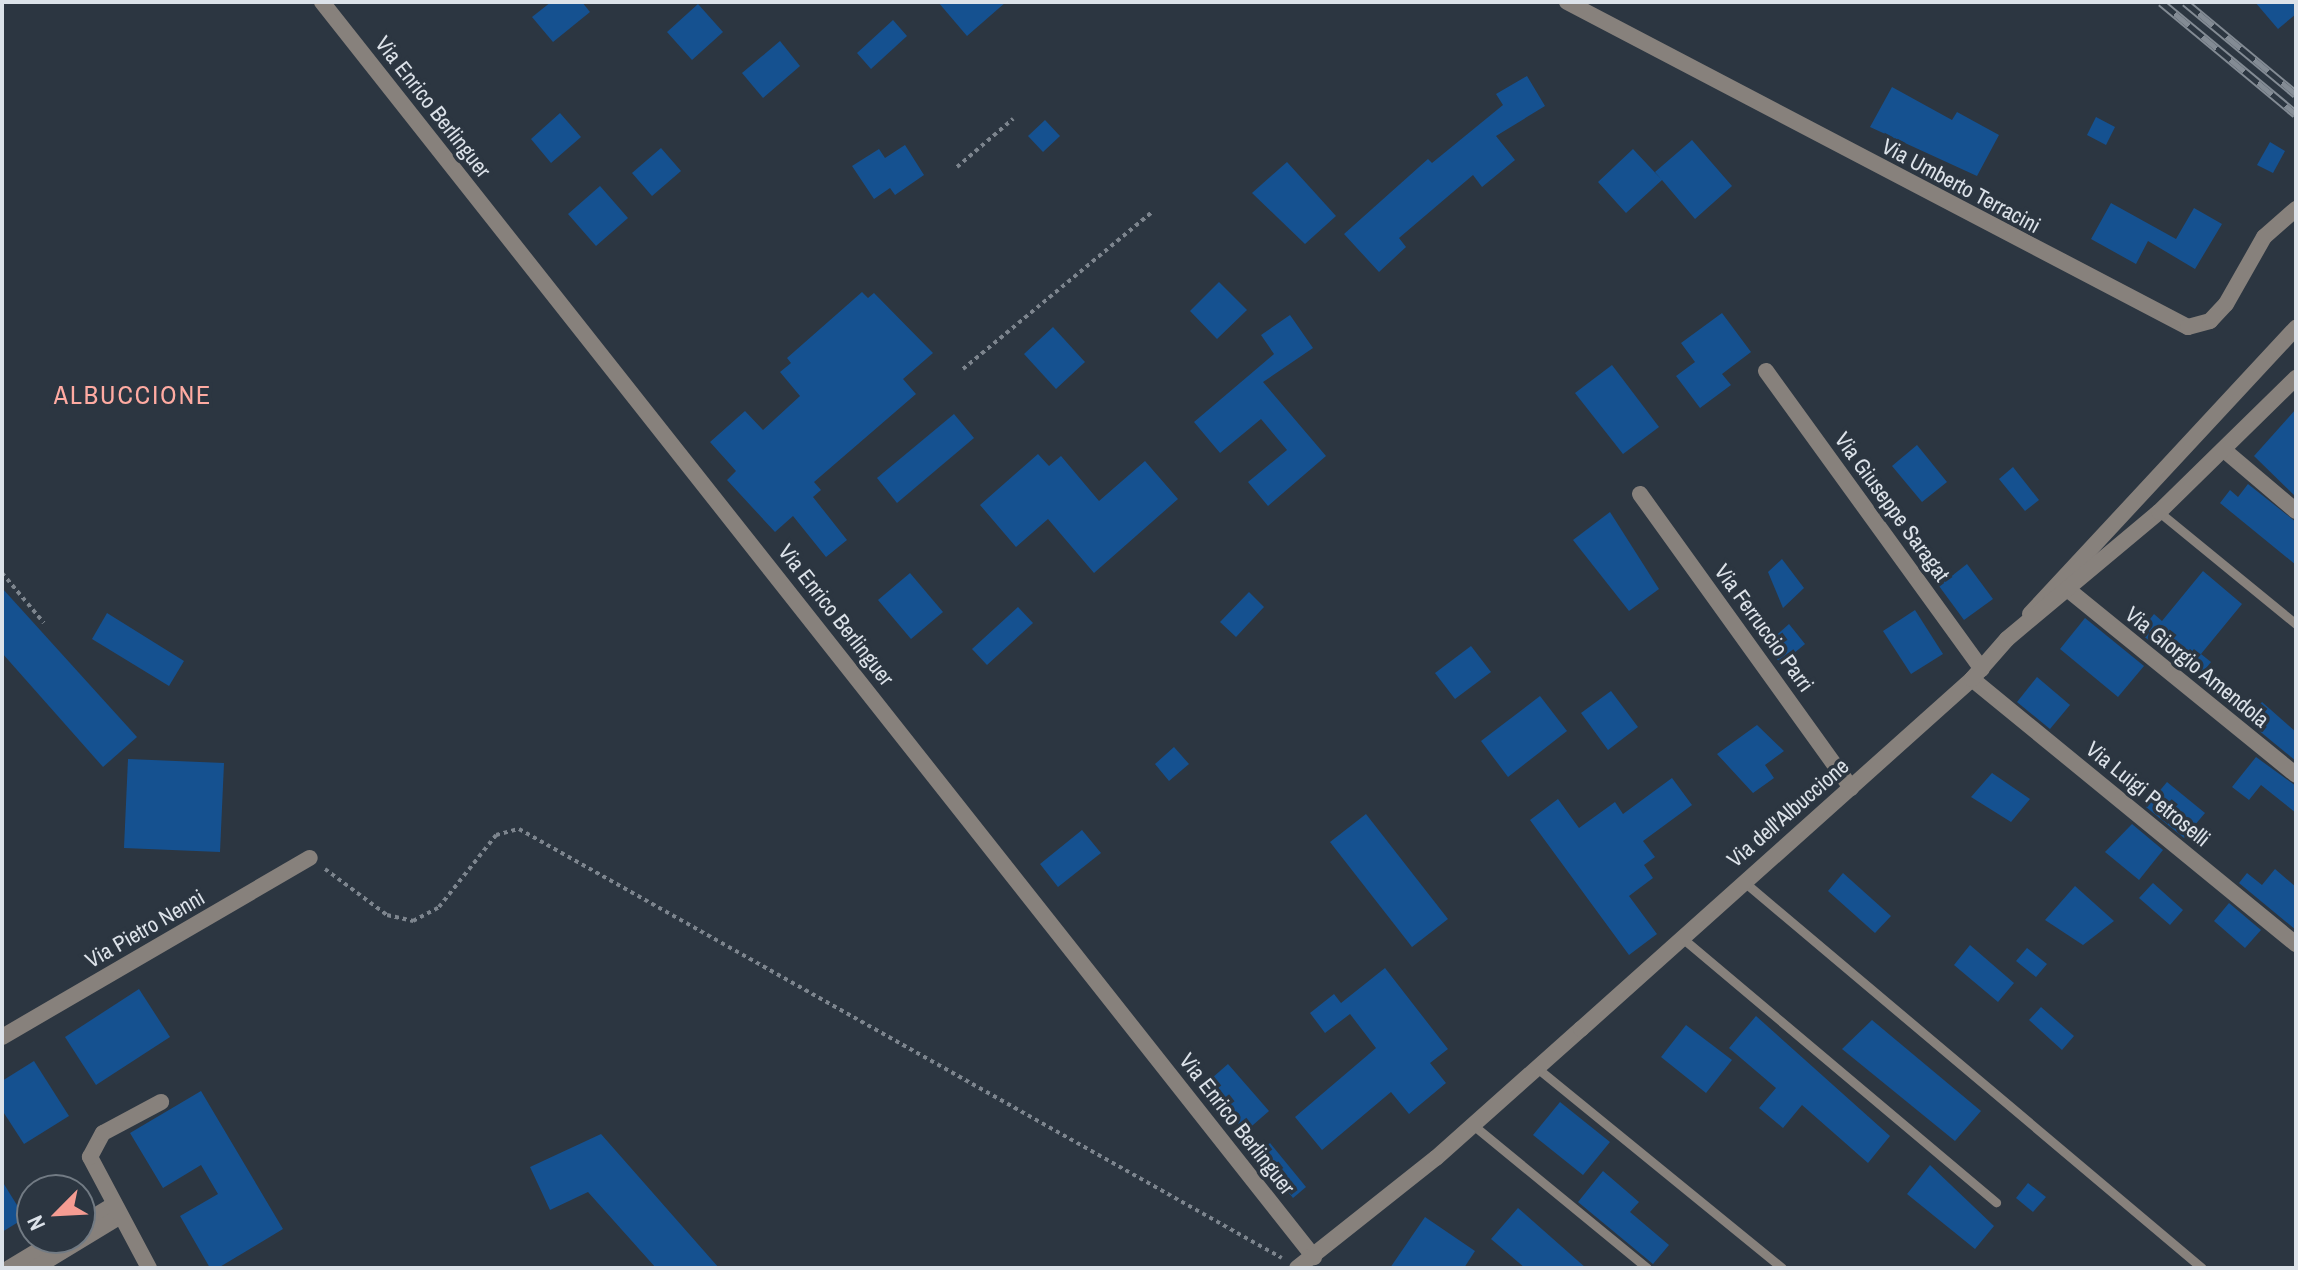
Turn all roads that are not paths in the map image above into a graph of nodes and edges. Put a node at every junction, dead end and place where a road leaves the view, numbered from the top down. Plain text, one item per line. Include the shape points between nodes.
1 (322, 2) edge
2 (1567, 2) edge
3 (2296, 209) edge
4 (2296, 328) edge
5 (1766, 371) dead end
6 (2295, 380) edge
7 (2224, 450) junction
8 (1640, 494) dead end
9 (2296, 511) edge
10 (2159, 512) junction
11 (2071, 592) junction
12 (2296, 624) edge
13 (2007, 639) junction
14 (1977, 674) junction
15 (2296, 775) edge
16 (1851, 788) junction
17 (310, 858) road end
18 (1743, 881) junction
19 (1681, 937) junction
20 (2296, 944) edge
21 (2, 1037) edge
22 (1537, 1068) junction
23 (161, 1102) dead end
24 (1473, 1125) junction
25 (1996, 1202) dead end
26 (115, 1212) junction
27 (96, 1219) edge
28 (32, 1254) edge
29 (1314, 1257) junction
30 (9, 1268) edge
31 (35, 1268) edge
32 (149, 1268) edge
33 (1297, 1268) edge
34 (1647, 1268) edge
35 (1782, 1268) edge
36 (2202, 1268) edge

1 - 29 street, Via Enrico Berlinguer
2 - 3 street, Via Umberto Terracini via 2188,327 2210,321 2226,304 2264,237
4 - 13 street
5 - 14 street, Via Giuseppe Saragat
6 - 7 street, Via dell'Albuccione
7 - 9 street
7 - 10 street, Via dell'Albuccione
8 - 16 street, Via Ferruccio Parri
10 - 11 street, Via dell'Albuccione
10 - 12 lane
11 - 13 street, Via dell'Albuccione
11 - 15 street, Via Giorgio Amendola
13 - 14 street, Via dell'Albuccione
14 - 16 street, Via dell'Albuccione
14 - 20 street, Via Luigi Petroselli
16 - 18 street, Via dell'Albuccione
17 - 21 street, Via Pietro Nenni
18 - 19 street, Via dell'Albuccione
18 - 36 lane
19 - 22 street, Via dell'Albuccione
19 - 25 lane
22 - 24 street, Via dell'Albuccione
22 - 35 lane
23 - 26 street via 103,1133 94,1146 90,1157
24 - 29 street, Via dell'Albuccione
24 - 34 lane
26 - 27 street
26 - 31 street
26 - 32 street
28 - 30 street
29 - 33 street, Via dell'Albuccione

